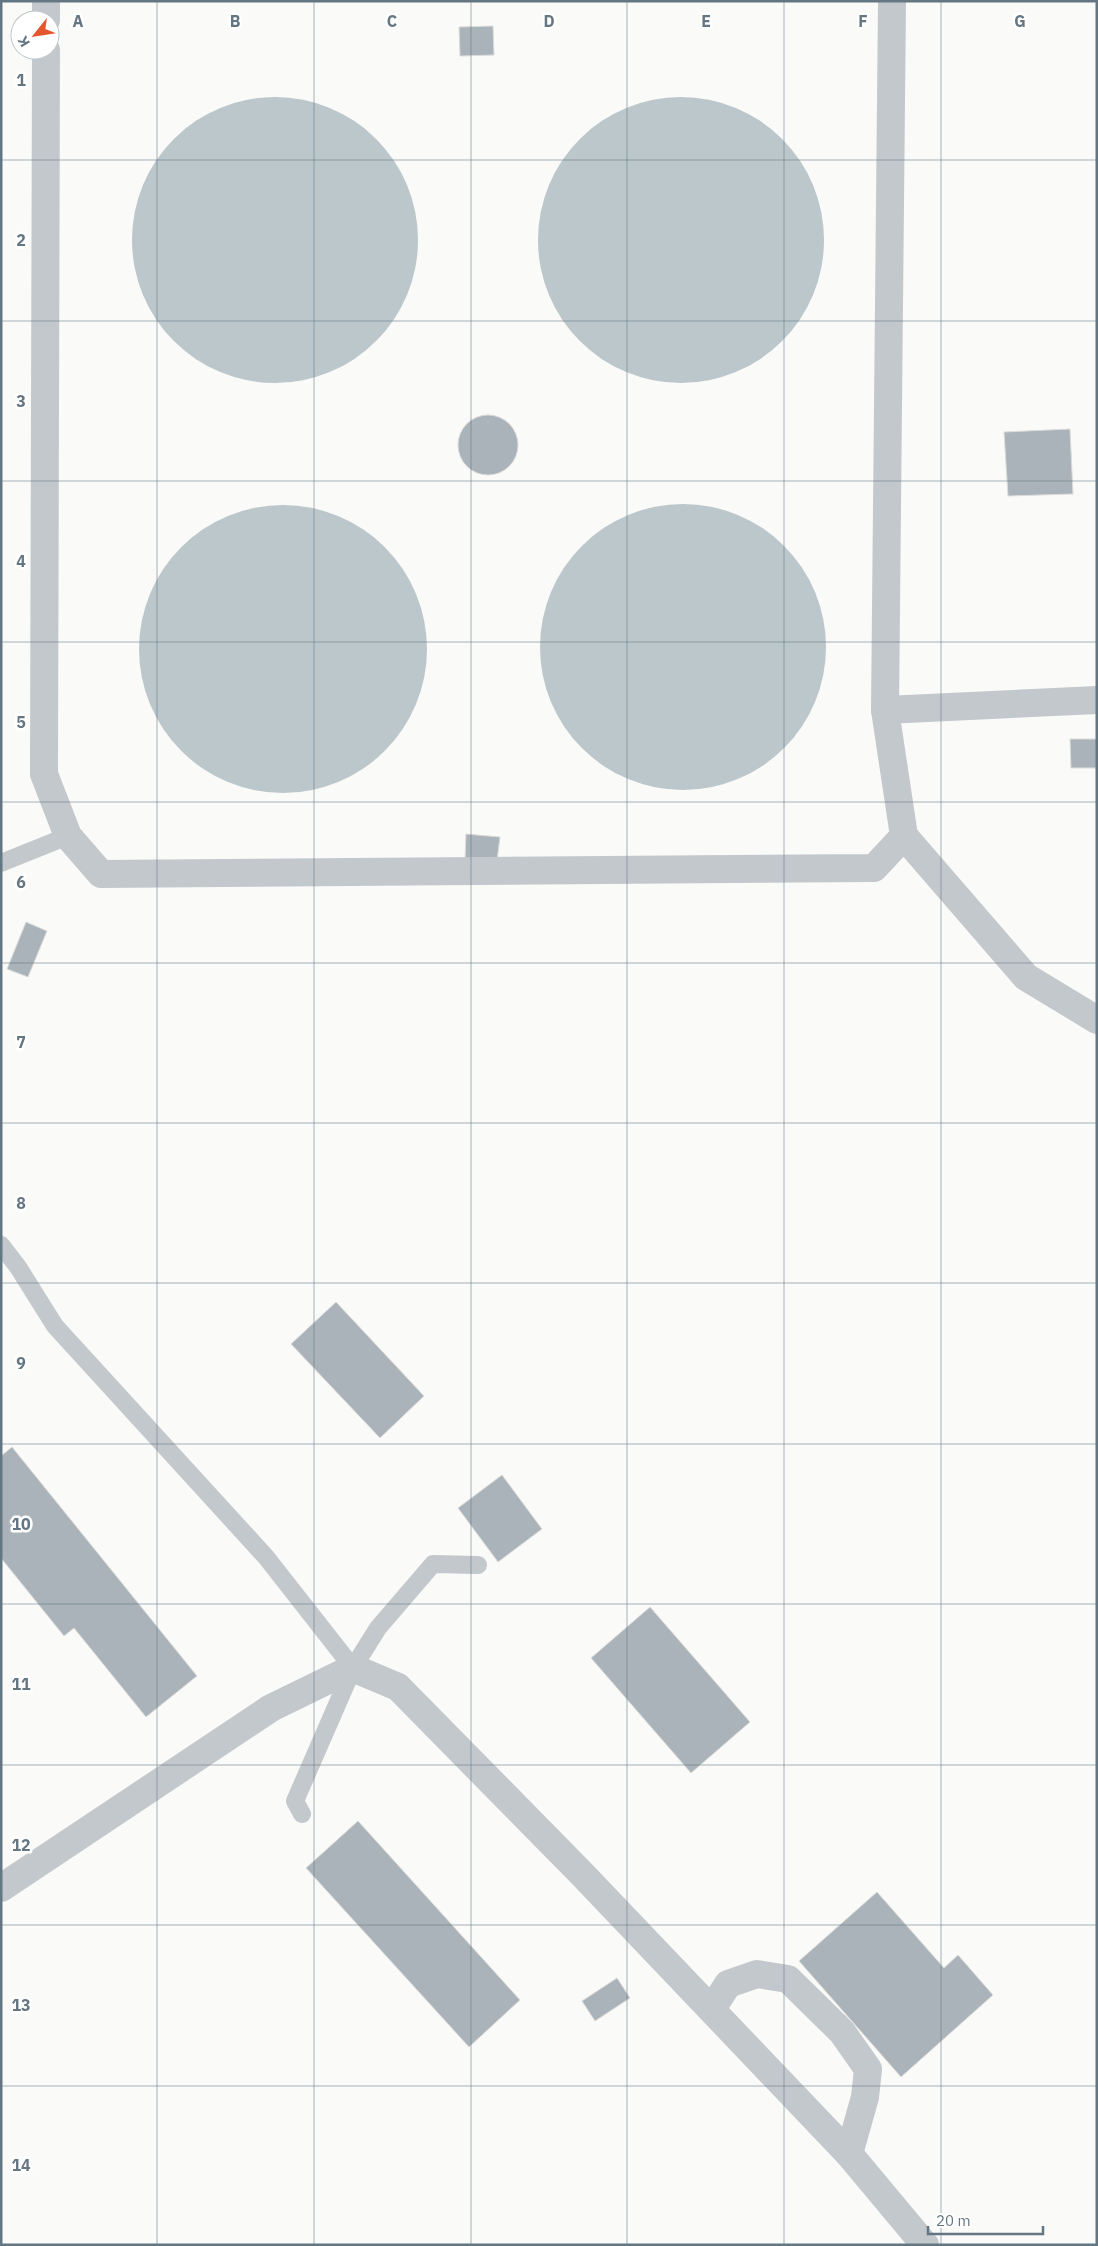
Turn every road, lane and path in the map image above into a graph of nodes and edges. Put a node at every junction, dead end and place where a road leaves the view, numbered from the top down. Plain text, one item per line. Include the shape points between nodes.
1 (892, 1) edge
2 (46, 60) edge
3 (1097, 700) edge
4 (885, 710) junction
5 (68, 836) junction
6 (904, 836) junction
7 (1, 863) edge
8 (1097, 1020) edge
9 (1, 1245) edge
10 (478, 1565) dead end
11 (353, 1668) junction
12 (302, 1814) dead end
13 (1, 1888) edge
14 (712, 2010) junction
15 (849, 2154) junction
16 (925, 2245) edge

1 - 4 street
2 - 5 street via 44,774
3 - 4 street
4 - 6 street
5 - 6 street via 101,874 874,868
5 - 7 lane
6 - 8 street via 1026,977
9 - 11 lane via 55,1326 266,1557
10 - 11 lane via 433,1564 378,1628
11 - 12 lane via 295,1801
11 - 13 street via 270,1708
11 - 14 street via 398,1687
14 - 15 street
14 - 15 street via 728,1984 757,1974 788,1979 842,2032 868,2070 865,2097
15 - 16 street

